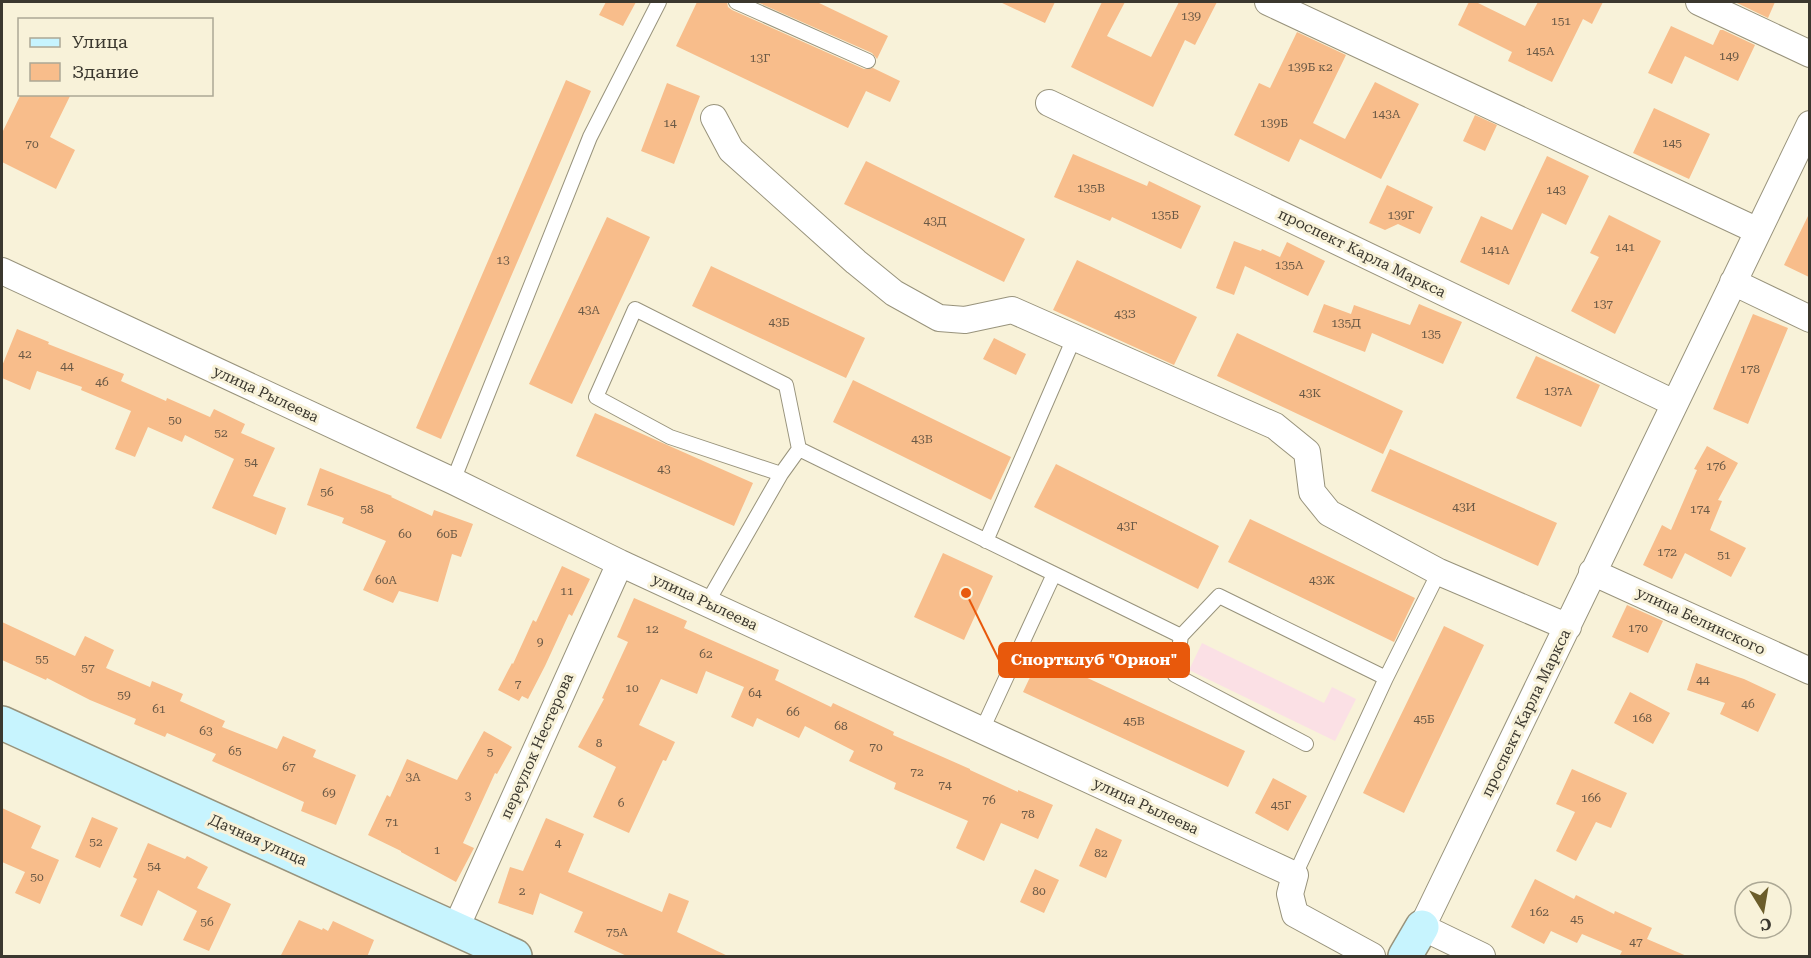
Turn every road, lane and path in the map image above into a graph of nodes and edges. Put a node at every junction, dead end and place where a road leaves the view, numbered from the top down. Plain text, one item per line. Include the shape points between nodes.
1 (659, 2) edge
2 (736, 2) edge
3 (1268, 2) edge
4 (1700, 2) edge
5 (1809, 54) edge
6 (868, 61) dead end
7 (1049, 103) dead end
8 (714, 118) dead end
9 (1809, 124) edge
10 (1758, 231) junction
11 (2, 271) edge
12 (1733, 282) junction
13 (1809, 319) edge
14 (1074, 338) junction
15 (1674, 403) junction
16 (799, 449) junction
17 (781, 474) junction
18 (453, 481) junction
19 (986, 540) junction
20 (620, 562) junction
21 (1438, 572) junction
22 (1592, 572) junction
23 (1054, 574) junction
24 (707, 603) junction
25 (1568, 627) junction
26 (1181, 636) junction
27 (1809, 671) edge
28 (1386, 678) junction
29 (2, 723) edge
30 (982, 730) junction
31 (1306, 744) dead end
32 (1295, 875) junction
33 (1422, 927) junction
34 (455, 930) junction
35 (515, 957) edge
36 (1372, 957) edge
37 (1405, 957) edge
38 (1482, 957) edge

1 - 18 lane via 590,137
2 - 6 lane
3 - 10 street
4 - 5 street
7 - 15 street, проспект Карла Маркса
8 - 14 street via 731,150 894,293 939,318 965,320 1012,310
9 - 10 street, проспект Карла Маркса
10 - 12 street, проспект Карла Маркса
11 - 18 street, улица Рылеева
12 - 13 street
12 - 15 street, проспект Карла Маркса
14 - 19 lane
14 - 21 street via 1275,426 1307,452 1312,492 1329,513
15 - 22 street, проспект Карла Маркса
16 - 17 lane
16 - 17 lane via 786,385 635,309 596,397 670,437
16 - 19 lane
17 - 24 lane
18 - 20 street, улица Рылеева
19 - 23 lane
20 - 24 street, улица Рылеева
20 - 34 street, переулок Нестерова
21 - 25 street
21 - 28 lane
22 - 25 street, проспект Карла Маркса
22 - 27 street, улица Белинского
23 - 26 lane
23 - 30 lane
24 - 30 street, улица Рылеева
25 - 33 street, проспект Карла Маркса
26 - 28 lane via 1219,596
26 - 31 lane via 1175,675
28 - 32 lane
29 - 34 street, Дачная улица
30 - 32 street, улица Рылеева
32 - 36 street via 1290,894 1295,914
33 - 37 street, проспект Карла Маркса
33 - 38 street
34 - 35 street, Дачная улица

